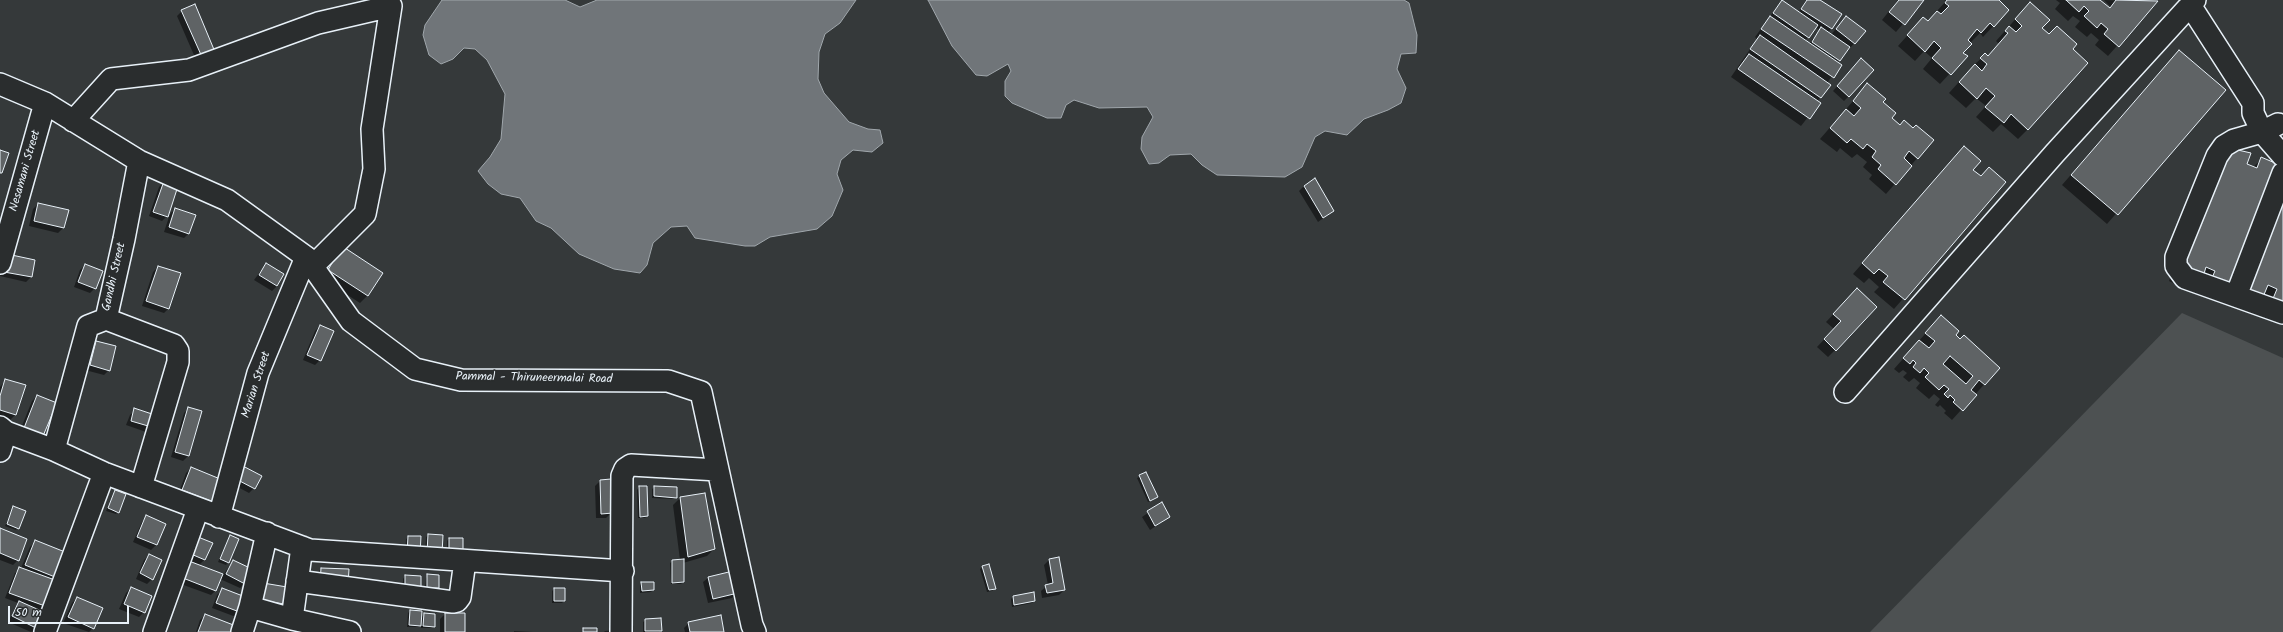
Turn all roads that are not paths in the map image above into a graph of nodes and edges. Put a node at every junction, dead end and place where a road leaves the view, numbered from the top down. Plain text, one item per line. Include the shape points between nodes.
1 (2192, 3) edge
2 (0, 84) edge
3 (45, 103) junction
4 (73, 121) junction
5 (2274, 129) edge
6 (2283, 156) edge
7 (139, 161) junction
8 (2283, 172) edge
9 (309, 262) junction
10 (0, 263) edge
11 (2236, 296) junction
12 (2283, 313) edge
13 (106, 319) junction
14 (1845, 392) dead end
15 (3, 429) edge
16 (54, 450) junction
17 (0, 451) edge
18 (718, 470) junction
19 (104, 473) junction
20 (141, 487) junction
21 (198, 509) junction
22 (219, 517) junction
23 (267, 533) junction
24 (302, 547) junction
25 (465, 561) junction
26 (623, 571) junction
27 (297, 581) junction
28 (250, 607) junction
29 (292, 619) junction
30 (45, 632) edge
31 (154, 632) edge
32 (242, 632) edge
33 (350, 632) edge
34 (621, 632) edge
35 (755, 632) edge

1 - 5 street via 2253,103 2264,105
1 - 14 street via 2050,159
2 - 3 street, Pammal - Thiruneermalai Road
3 - 4 street, Pammal - Thiruneermalai Road
3 - 10 street, Nesamani Street
4 - 7 street, Pammal - Thiruneermalai Road
4 - 9 street via 111,79 189,70 318,24 391,6 372,129 374,169 365,214
5 - 6 street
5 - 11 street via 2234,140 2224,146 2217,156 2176,257 2176,266 2185,278
7 - 9 street, Pammal - Thiruneermalai Road via 227,200
7 - 13 street, Gandhi Street
8 - 11 street
9 - 18 street, Pammal - Thiruneermalai Road via 351,321 415,369 461,380 668,381 701,392
9 - 22 street, Marian Street via 258,372
11 - 12 street
13 - 16 street, Gandhi Street via 88,326
13 - 20 street via 174,345 178,350 178,362
15 - 16 street
15 - 17 street
16 - 19 street
18 - 26 street via 631,465 625,468 622,476
18 - 35 street, Pammal - Thiruneermalai Road
19 - 20 street
19 - 30 street
20 - 21 street
21 - 22 street
21 - 31 street
22 - 23 street
23 - 24 street
23 - 28 street
24 - 25 street via 318,552
24 - 27 street
25 - 26 street
25 - 27 street via 460,597 453,602
26 - 34 street
27 - 29 street
28 - 29 street
28 - 32 street
29 - 33 street

